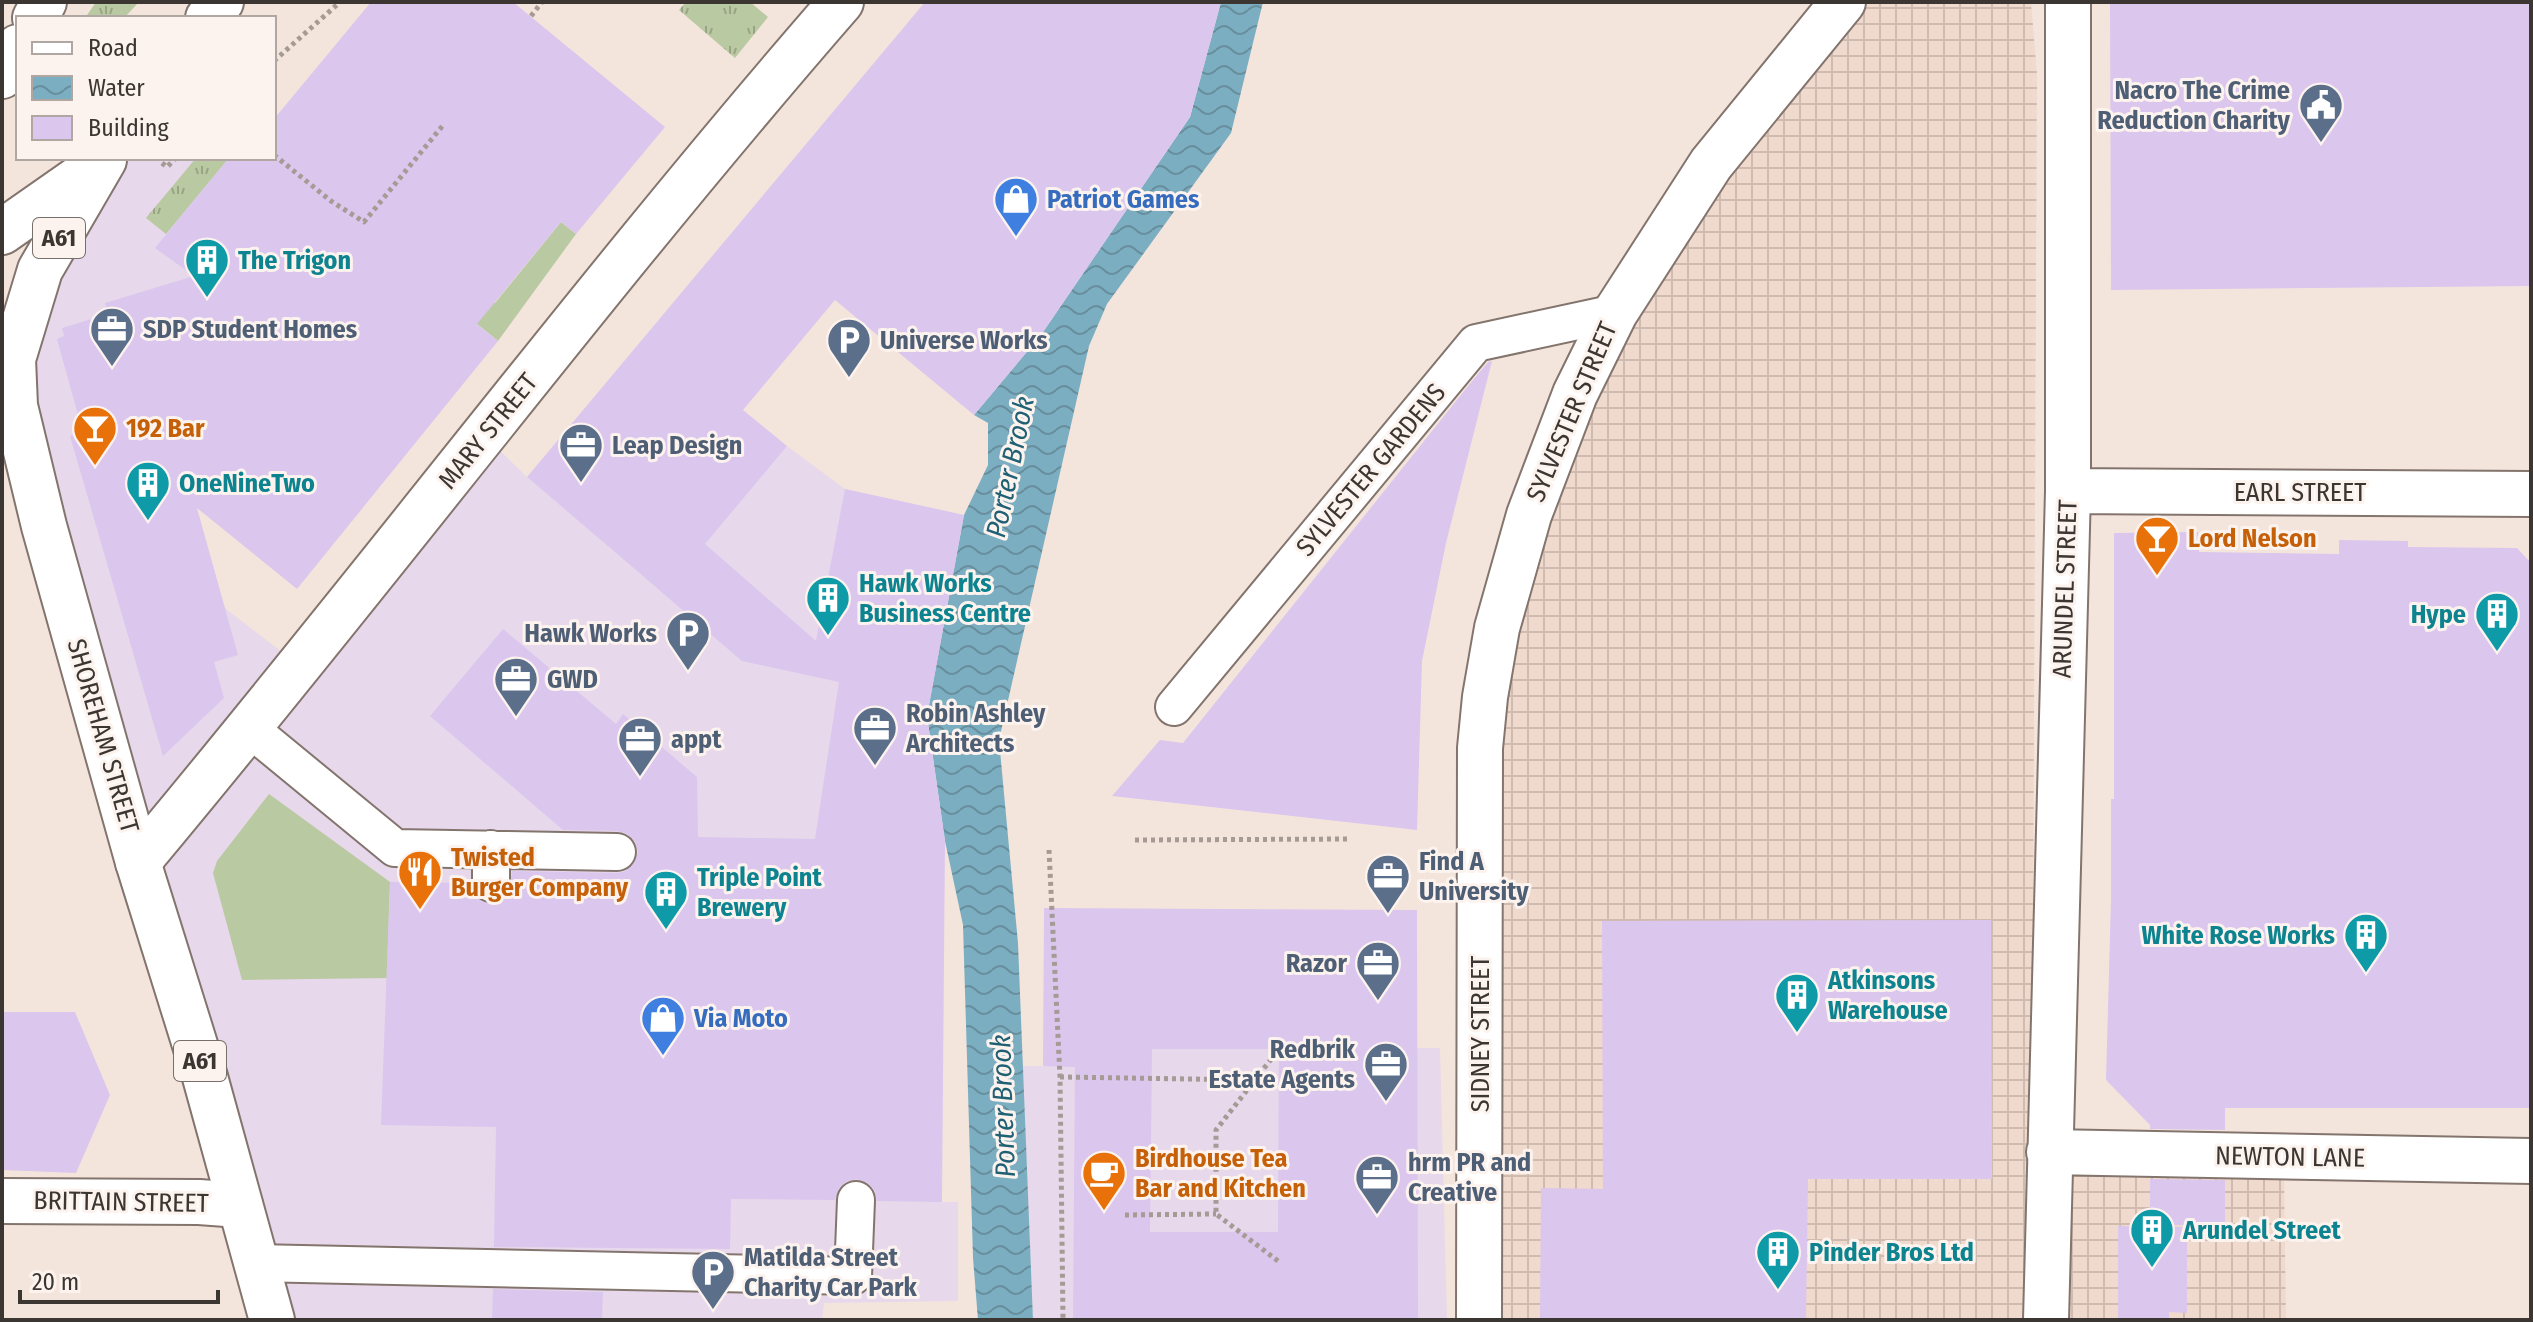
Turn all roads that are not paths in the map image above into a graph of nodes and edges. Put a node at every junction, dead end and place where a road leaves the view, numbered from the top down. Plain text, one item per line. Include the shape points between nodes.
1 (841, 2) edge
2 (1843, 2) edge
3 (2068, 2) edge
4 (16, 51) edge
5 (2, 76) edge
6 (103, 160) edge
7 (103, 160) edge
8 (103, 160) edge
9 (2, 232) edge
10 (2, 280) edge
11 (1615, 313) junction
12 (2068, 491) junction
13 (2531, 494) edge
14 (1174, 707) dead end
15 (249, 728) junction
16 (1480, 748) joint
17 (617, 852) dead end
18 (138, 862) junction
19 (2049, 1152) junction
20 (2531, 1161) edge
21 (856, 1200) dead end
22 (2, 1201) edge
23 (240, 1205) junction
24 (255, 1263) junction
25 (272, 1320) edge
26 (1479, 1320) edge
27 (2046, 1320) edge

1 - 15 main road, MARY STREET via 757,98
2 - 11 main road, SYLVESTER STREET via 1711,164
3 - 12 main road, ARUNDEL STREET
4 - 5 main road
6 - 9 main road, A61
7 - 10 main road, A61
8 - 18 main road, SHOREHAM STREET / A61 via 40,270 13,359 15,406
11 - 14 lane, SYLVESTER GARDENS via 1476,343
11 - 16 main road, SYLVESTER STREET via 1575,394 1529,515 1497,628
12 - 13 main road, EARL STREET
12 - 19 main road, ARUNDEL STREET
15 - 17 lane via 395,848 491,866
15 - 18 main road, MARY STREET
16 - 26 main road, SIDNEY STREET
18 - 23 main road, SHOREHAM STREET / A61
19 - 20 main road, NEWTON LANE
19 - 27 main road, ARUNDEL STREET
21 - 24 lane via 853,1276
22 - 23 main road, BRITTAIN STREET
23 - 24 main road, SHOREHAM STREET / A61
24 - 25 main road, SHOREHAM STREET / A61

